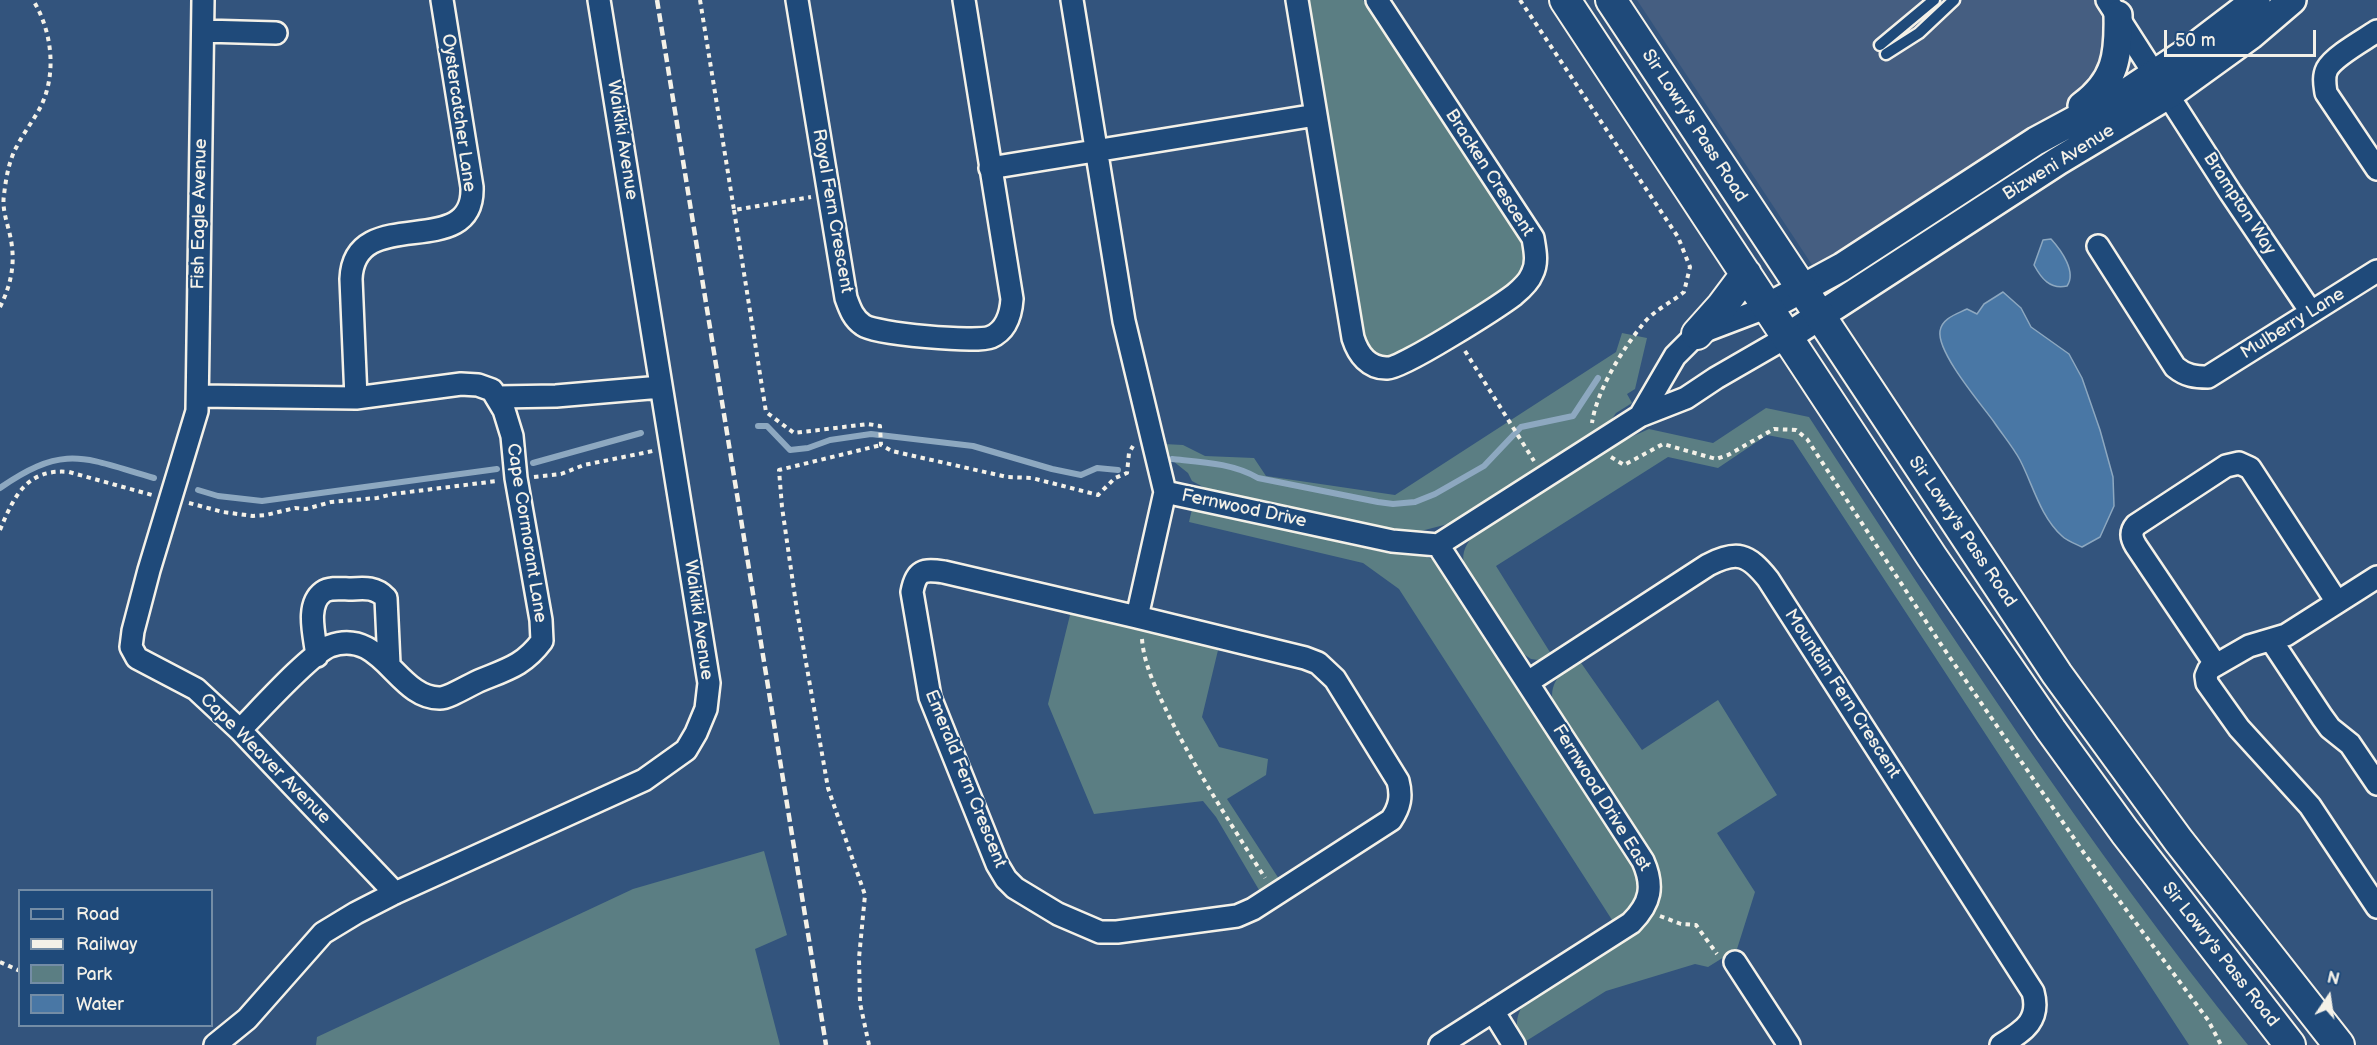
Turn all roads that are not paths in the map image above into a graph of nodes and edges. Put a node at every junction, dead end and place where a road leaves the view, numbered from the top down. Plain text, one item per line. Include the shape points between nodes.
1 (203, 0) edge
2 (442, 0) edge
3 (599, 0) edge
4 (797, 0) edge
5 (964, 0) edge
6 (1072, 0) edge
7 (1297, 0) edge
8 (1377, 0) edge
9 (1565, 0) edge
10 (1611, 0) edge
11 (1934, 0) edge
12 (1954, 0) edge
13 (2256, 0) edge
14 (2292, 0) edge
15 (2113, 8) edge
16 (203, 31) junction
17 (2377, 31) edge
18 (276, 33) dead end
19 (1880, 45) dead end
20 (1886, 54) dead end
21 (2161, 85) junction
22 (1316, 115) junction
23 (2036, 141) junction
24 (1095, 151) junction
25 (990, 168) junction
26 (2377, 169) edge
27 (2098, 246) dead end
28 (1746, 274) junction
29 (2375, 276) edge
30 (1802, 291) junction
31 (1768, 307) junction
32 (2311, 312) junction
33 (1819, 316) junction
34 (1697, 334) junction
35 (1787, 337) junction
36 (661, 387) junction
37 (198, 396) junction
38 (498, 397) junction
39 (356, 398) junction
40 (1640, 416) junction
41 (1165, 492) junction
42 (1438, 545) junction
43 (2377, 577) edge
44 (2337, 602) junction
45 (1137, 617) junction
46 (2271, 640) junction
47 (317, 656) junction
48 (389, 664) junction
49 (2213, 667) junction
50 (1528, 682) junction
51 (240, 730) junction
52 (2377, 784) edge
53 (395, 893) junction
54 (2377, 907) edge
55 (1735, 962) road end
56 (1493, 1011) junction
57 (215, 1045) edge
58 (1440, 1045) edge
59 (1514, 1045) edge
60 (1789, 1045) edge
61 (2001, 1045) edge
62 (2290, 1045) edge
63 (2339, 1045) edge

1 - 16 street, Fish Eagle Avenue
2 - 39 street, Oystercatcher Lane via 472,187 471,204 462,218 450,226 380,238 358,254 351,270
3 - 36 street, Waikiki Avenue
4 - 25 street, Royal Fern Crescent via 846,298 856,320 865,327 885,332 971,339 989,338 1005,326 1012,299
5 - 25 street, Royal Fern Crescent
6 - 24 street, Fernwood Drive
7 - 22 street, Bracken Crescent
8 - 22 street, Bracken Crescent via 1533,238 1536,252 1526,283 1514,295 1399,366 1372,365 1357,351 1353,338
9 - 28 main road, Sir Lowry's Pass Road
10 - 30 main road, Sir Lowry's Pass Road
11 - 19 lane
12 - 20 lane via 1919,33
13 - 21 street, Bizweni Avenue
14 - 21 street, Bizweni Avenue via 2251,35
15 - 21 street, Brampton Way
15 - 23 street via 2117,49 2106,85
16 - 18 street
16 - 37 street, Fish Eagle Avenue
17 - 26 street via 2331,64 2325,74 2326,93
21 - 23 street, Bizweni Avenue via 2127,92
21 - 32 street, Brampton Way
21 - 33 street, Bizweni Avenue via 2058,161
22 - 24 street
23 - 30 street, Bizweni Avenue
24 - 25 street
24 - 41 street, Fernwood Drive via 1124,321
27 - 32 street, Mulberry Lane via 2175,367 2184,374 2208,377
28 - 31 main road, Sir Lowry's Pass Road
28 - 34 main road
29 - 32 street, Mulberry Lane
30 - 31 street, Bizweni Avenue
30 - 33 main road, Sir Lowry's Pass Road
31 - 34 street
31 - 35 main road, Sir Lowry's Pass Road
33 - 35 street, Bizweni Avenue
33 - 63 main road, Sir Lowry's Pass Road via 2057,674 2178,840
34 - 40 street via 1675,356
35 - 40 street via 1686,398
35 - 62 main road, Sir Lowry's Pass Road via 2051,730
36 - 38 street
36 - 53 street, Waikiki Avenue via 709,683 706,709 696,733 686,750 644,780
37 - 39 street
37 - 51 street, Cape Weaver Avenue via 131,647 137,658 196,689
38 - 39 street via 478,385 461,384
38 - 48 street, Cape Cormorant Lane via 512,436 542,641 517,664 442,699 427,697 411,687
40 - 42 street
41 - 42 street, Fernwood Drive via 1392,541
41 - 45 street
42 - 50 street, Fernwood Drive East
43 - 44 street
44 - 46 street via 2286,635
44 - 49 street via 2250,468 2239,463 2226,466 2136,525 2131,535
45 - 45 street, Emerald Fern Crescent via 1318,663 1335,679 1398,781 1400,801 1391,820 1237,916 1100,932 1058,914 1015,888 997,864 930,697 912,592 917,576 930,570 944,572
46 - 49 street via 2249,646
46 - 52 street via 2330,728 2350,744
47 - 48 street, Cape Cormorant Lane via 330,646 351,643 370,649
47 - 48 street via 312,612 316,600 331,589 373,588 386,598
47 - 51 street, Cape Cormorant Lane
49 - 54 street via 2206,676 2207,683 2229,717 2310,806
50 - 56 street, Fernwood Drive East via 1651,878 1646,903 1631,923
50 - 61 street, Mountain Fern Crescent via 1708,565 1732,555 1755,562 2033,992 2036,1003 2031,1022
51 - 53 street, Cape Weaver Avenue
53 - 57 street, Waikiki Avenue via 323,933 248,1019
55 - 60 street
56 - 58 street
56 - 59 street

